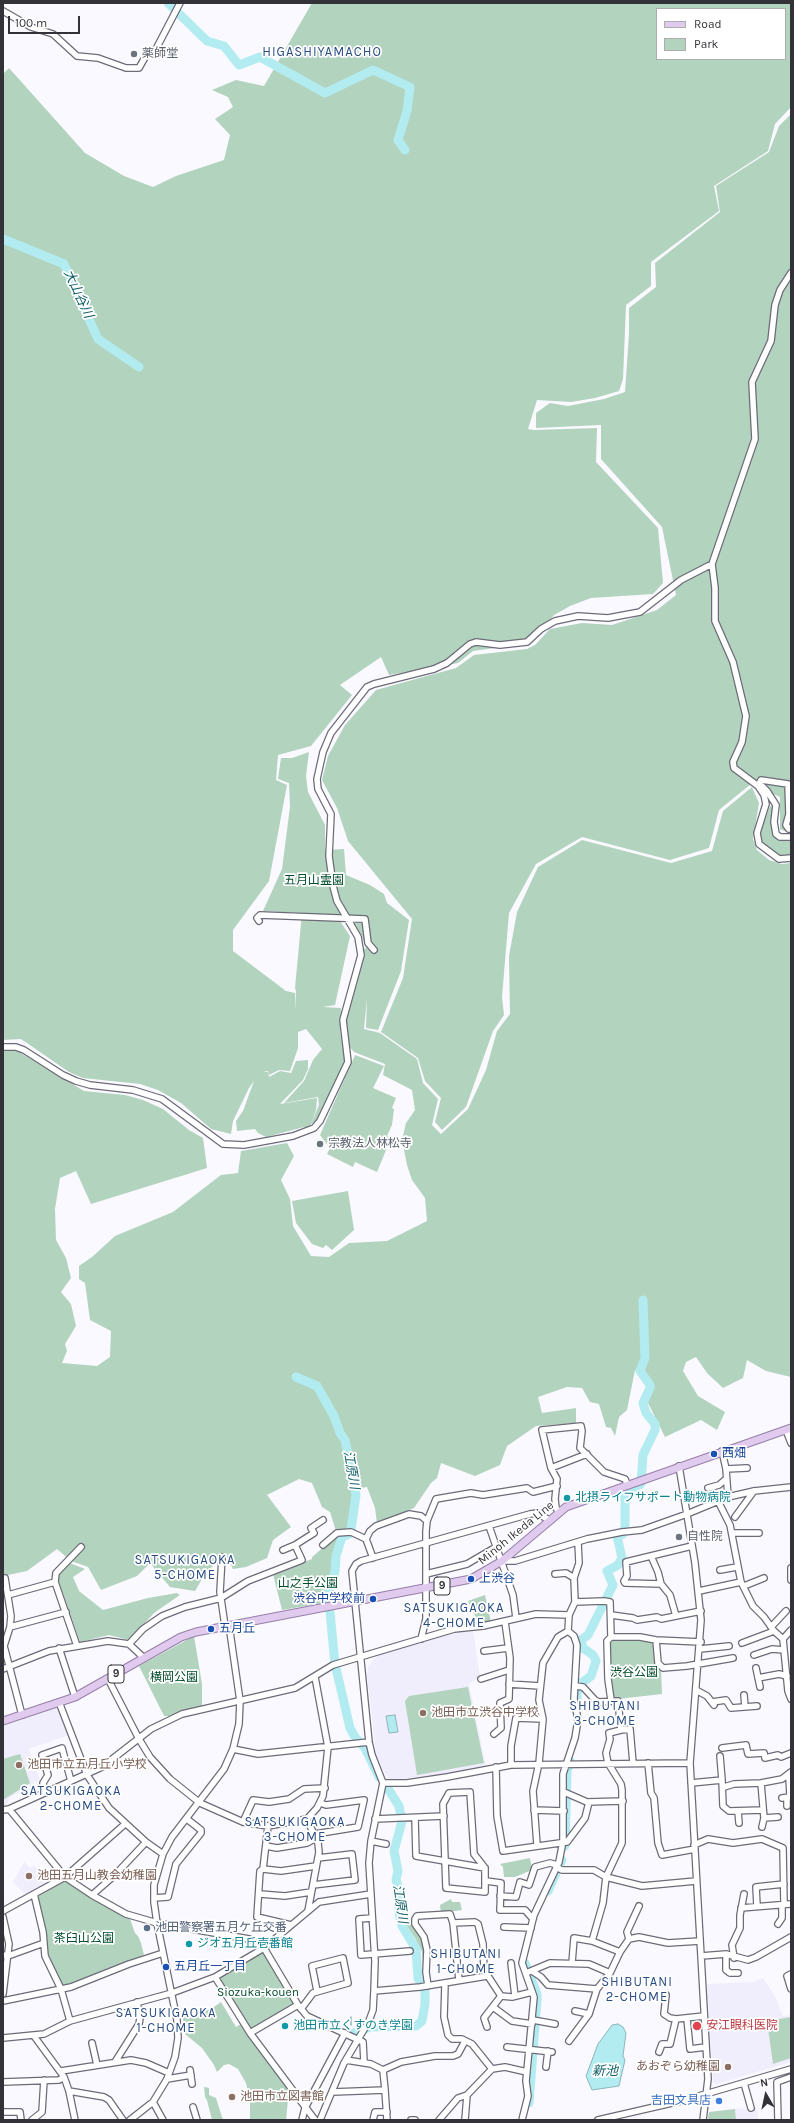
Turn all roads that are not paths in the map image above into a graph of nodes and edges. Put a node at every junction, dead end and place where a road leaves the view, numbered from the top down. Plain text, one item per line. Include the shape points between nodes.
1 (180, 3) edge
2 (3, 11) edge
3 (791, 273) edge
4 (712, 564) junction
5 (758, 786) junction
6 (791, 828) edge
7 (791, 837) edge
8 (791, 858) edge
9 (346, 920) junction
10 (258, 921) dead end
11 (374, 950) dead end
12 (3, 1047) edge
13 (788, 1429) edge
14 (791, 1443) edge
15 (722, 1451) junction
16 (587, 1454) junction
17 (679, 1466) junction
18 (551, 1468) junction
19 (747, 1468) dead end
20 (726, 1469) junction
21 (726, 1479) junction
22 (628, 1484) junction
23 (557, 1486) junction
24 (710, 1486) dead end
25 (791, 1487) edge
26 (754, 1491) junction
27 (728, 1496) junction
28 (718, 1501) junction
29 (558, 1512) junction
30 (687, 1514) junction
31 (735, 1518) dead end
32 (323, 1520) dead end
33 (549, 1520) junction
34 (427, 1521) junction
35 (489, 1526) junction
36 (732, 1533) junction
37 (759, 1533) dead end
38 (366, 1539) junction
39 (578, 1542) junction
40 (424, 1544) junction
41 (295, 1545) junction
42 (324, 1545) dead end
43 (692, 1546) junction
44 (496, 1547) junction
45 (81, 1548) dead end
46 (283, 1550) dead end
47 (651, 1556) junction
48 (222, 1557) dead end
49 (373, 1558) junction
50 (502, 1561) junction
51 (737, 1567) junction
52 (791, 1568) edge
53 (720, 1570) dead end
54 (426, 1574) junction
55 (555, 1574) dead end
56 (5, 1578) dead end
57 (574, 1578) junction
58 (764, 1578) dead end
59 (791, 1580) edge
60 (55, 1582) junction
61 (661, 1584) junction
62 (742, 1584) junction
63 (426, 1589) junction
64 (699, 1591) junction
65 (8, 1595) junction
66 (221, 1598) junction
67 (355, 1602) junction
68 (575, 1602) junction
69 (701, 1611) junction
70 (786, 1611) dead end
71 (66, 1612) junction
72 (569, 1615) junction
73 (610, 1615) junction
74 (676, 1616) junction
75 (516, 1618) junction
76 (505, 1622) junction
77 (227, 1626) junction
78 (10, 1627) junction
79 (772, 1629) junction
80 (791, 1630) edge
81 (568, 1631) junction
82 (611, 1637) junction
83 (421, 1639) junction
84 (783, 1639) junction
85 (656, 1640) junction
86 (701, 1642) junction
87 (742, 1643) dead end
88 (128, 1644) junction
89 (77, 1646) junction
90 (729, 1646) dead end
91 (59, 1648) junction
92 (508, 1648) junction
93 (700, 1649) junction
94 (784, 1650) junction
95 (484, 1651) dead end
96 (754, 1655) dead end
97 (144, 1658) junction
98 (362, 1658) junction
99 (733, 1658) dead end
100 (788, 1658) edge
101 (698, 1664) junction
102 (6, 1668) edge
103 (756, 1668) dead end
104 (509, 1670) junction
105 (787, 1676) junction
106 (315, 1677) junction
107 (758, 1678) junction
108 (108, 1679) junction
109 (481, 1679) dead end
110 (509, 1684) junction
111 (540, 1686) junction
112 (576, 1686) junction
113 (760, 1687) dead end
114 (696, 1690) junction
115 (744, 1695) dead end
116 (75, 1697) junction
117 (791, 1699) edge
118 (611, 1700) junction
119 (240, 1701) junction
120 (59, 1702) junction
121 (757, 1706) dead end
122 (745, 1707) junction
123 (22, 1715) junction
124 (543, 1719) junction
125 (3, 1721) edge
126 (621, 1730) junction
127 (494, 1734) dead end
128 (139, 1739) junction
129 (369, 1742) junction
130 (328, 1747) junction
131 (722, 1748) dead end
132 (233, 1749) junction
133 (791, 1753) edge
134 (720, 1756) dead end
135 (539, 1763) junction
136 (566, 1763) junction
137 (608, 1763) junction
138 (633, 1763) junction
139 (648, 1763) junction
140 (690, 1763) junction
141 (511, 1765) junction
142 (496, 1767) junction
143 (791, 1772) edge
144 (87, 1775) junction
145 (791, 1777) edge
146 (722, 1780) junction
147 (72, 1781) junction
148 (691, 1783) junction
149 (761, 1783) junction
150 (383, 1784) junction
151 (724, 1786) junction
152 (325, 1788) junction
153 (564, 1792) junction
154 (45, 1793) junction
155 (623, 1801) junction
156 (589, 1802) junction
157 (200, 1803) junction
158 (320, 1803) junction
159 (787, 1806) dead end
160 (6, 1810) edge
161 (534, 1810) junction
162 (763, 1810) junction
163 (564, 1811) junction
164 (738, 1811) junction
165 (444, 1816) junction
166 (187, 1818) junction
167 (415, 1818) junction
168 (764, 1818) junction
169 (778, 1818) dead end
170 (307, 1819) junction
171 (375, 1819) junction
172 (243, 1822) junction
173 (739, 1823) dead end
174 (125, 1824) junction
175 (268, 1826) junction
176 (762, 1827) dead end
177 (315, 1836) junction
178 (565, 1841) junction
179 (146, 1842) junction
180 (371, 1842) junction
181 (386, 1844) dead end
182 (538, 1845) junction
183 (266, 1846) junction
184 (695, 1847) junction
185 (163, 1854) junction
186 (318, 1858) junction
187 (444, 1861) junction
188 (316, 1866) junction
189 (558, 1867) junction
190 (485, 1868) junction
191 (263, 1869) junction
192 (66, 1877) junction
193 (606, 1877) junction
194 (486, 1881) junction
195 (696, 1881) junction
196 (784, 1884) junction
197 (313, 1885) junction
198 (311, 1892) junction
199 (34, 1894) junction
200 (260, 1894) junction
201 (371, 1894) junction
202 (744, 1894) dead end
203 (92, 1895) junction
204 (500, 1896) junction
205 (154, 1898) junction
206 (787, 1904) junction
207 (639, 1906) dead end
208 (757, 1906) junction
209 (741, 1908) junction
210 (3, 1911) edge
211 (308, 1911) junction
212 (3, 1917) edge
213 (372, 1918) junction
214 (533, 1919) junction
215 (157, 1923) junction
216 (454, 1923) junction
217 (778, 1924) dead end
218 (291, 1925) junction
219 (504, 1927) dead end
220 (531, 1928) junction
221 (791, 1937) edge
222 (629, 1939) junction
223 (592, 1940) junction
224 (700, 1941) junction
225 (44, 1943) junction
226 (264, 1948) junction
227 (410, 1951) dead end
228 (620, 1952) junction
229 (163, 1953) junction
230 (726, 1954) junction
231 (6, 1955) edge
232 (374, 1955) junction
233 (701, 1956) junction
234 (734, 1958) junction
235 (511, 1963) dead end
236 (572, 1963) junction
237 (532, 1970) junction
238 (526, 1973) junction
239 (610, 1973) junction
240 (738, 1973) dead end
241 (791, 1974) edge
242 (487, 1976) junction
243 (215, 1977) junction
244 (459, 1980) junction
245 (445, 1984) junction
246 (425, 1986) junction
247 (61, 1989) junction
248 (597, 1989) junction
249 (791, 1989) edge
250 (318, 1991) junction
251 (374, 1991) junction
252 (172, 1992) junction
253 (532, 1992) junction
254 (3, 1994) edge
255 (666, 1995) dead end
256 (501, 1996) junction
257 (515, 1996) junction
258 (3, 2001) edge
259 (137, 2002) junction
260 (299, 2007) junction
261 (493, 2007) junction
262 (575, 2011) dead end
263 (589, 2014) junction
264 (704, 2016) junction
265 (676, 2019) junction
266 (687, 2019) junction
267 (70, 2021) junction
268 (532, 2022) junction
269 (555, 2024) dead end
270 (487, 2027) dead end
271 (250, 2033) junction
272 (345, 2033) junction
273 (34, 2036) junction
274 (3, 2038) edge
275 (358, 2039) junction
276 (465, 2040) junction
277 (569, 2041) dead end
278 (92, 2043) dead end
279 (507, 2046) dead end
280 (706, 2047) junction
281 (529, 2048) junction
282 (659, 2052) dead end
283 (346, 2060) junction
284 (115, 2062) junction
285 (364, 2062) junction
286 (97, 2065) junction
287 (546, 2067) dead end
288 (492, 2069) junction
289 (791, 2069) edge
290 (382, 2070) junction
291 (61, 2071) junction
292 (527, 2072) junction
293 (168, 2076) junction
294 (64, 2077) junction
295 (791, 2078) edge
296 (44, 2080) junction
297 (3, 2082) edge
298 (744, 2083) junction
299 (192, 2084) dead end
300 (385, 2090) junction
301 (70, 2091) junction
302 (333, 2092) junction
303 (707, 2094) junction
304 (467, 2095) junction
305 (152, 2102) junction
306 (194, 2107) dead end
307 (751, 2108) dead end
308 (307, 2109) junction
309 (3, 2112) edge
310 (387, 2112) junction
311 (21, 2120) edge
312 (32, 2120) edge
313 (75, 2120) edge
314 (123, 2120) edge
315 (130, 2120) edge
316 (162, 2120) edge
317 (197, 2120) edge
318 (302, 2120) edge
319 (315, 2120) edge
320 (320, 2120) edge
321 (373, 2120) edge
322 (387, 2120) edge
323 (412, 2120) edge
324 (415, 2120) edge
325 (439, 2120) edge
326 (465, 2120) edge
327 (522, 2120) edge
328 (601, 2120) edge
329 (703, 2120) edge
330 (778, 2120) edge

1 - 2 street via 156,49 148,52 139,68 126,68 98,58 77,56 53,34 31,27
3 - 4 street via 780,290 775,305 771,341 752,382 754,440
4 - 5 street via 715,621 731,656 746,716 742,742 732,762 736,772
4 - 9 street via 681,580 640,612 608,618 578,616 556,621 541,629 527,642 500,645 476,642 434,669 367,688 331,733 323,752 317,780 318,789 331,814 329,856 333,886
5 - 6 street via 761,780 788,784 789,814 786,825
5 - 7 street via 767,791 776,805 776,834 780,837
5 - 8 street via 766,804 757,840 773,856 779,859
9 - 10 street via 260,915
9 - 11 street via 365,920 368,943
9 - 12 street via 358,937 361,955 343,1020 348,1062 320,1121 307,1132 244,1145 223,1144 162,1099 133,1090 76,1081 16,1046
13 - 14 street
13 - 15 main road, Minoh Ikeda Line / 9
15 - 17 main road, Minoh Ikeda Line / 9
15 - 20 street
16 - 18 street
16 - 18 street via 579,1444 581,1426 542,1430
16 - 22 street via 604,1472 625,1479
17 - 22 main road, Minoh Ikeda Line / 9
17 - 30 street
18 - 23 street via 557,1479
19 - 20 street
20 - 21 street
21 - 24 street
21 - 27 street
22 - 29 main road, Minoh Ikeda Line / 9 via 577,1502
23 - 29 street via 555,1499
23 - 34 street via 533,1492 527,1488 436,1499
25 - 26 street
26 - 27 street
26 - 31 street
27 - 28 street
28 - 30 street
28 - 36 street via 728,1517
29 - 33 main road, Minoh Ikeda Line / 9
30 - 39 street via 634,1532 622,1532
30 - 43 street
32 - 41 street via 311,1528 314,1533
33 - 35 street via 537,1513
33 - 50 main road, Minoh Ikeda Line / 9
34 - 38 street via 413,1514 405,1516 376,1526
34 - 40 street
35 - 40 street
35 - 44 street
36 - 37 street
36 - 51 street
38 - 42 street via 350,1532 337,1532
38 - 49 street
39 - 50 street via 515,1560
39 - 57 street via 579,1563
40 - 49 street
40 - 54 street
41 - 46 street
41 - 66 street via 302,1560 248,1581
43 - 47 street
43 - 64 street
44 - 50 street
44 - 54 street via 467,1564
45 - 60 street via 56,1573
47 - 61 street
47 - 61 street via 626,1562 627,1576 624,1581
48 - 66 street
49 - 67 street via 356,1564 352,1571
50 - 63 main road, Minoh Ikeda Line / 9 via 471,1579
50 - 75 street via 513,1595
51 - 53 street
51 - 62 street
52 - 59 street
54 - 63 street
55 - 57 street via 566,1573
56 - 65 street
57 - 68 street
58 - 62 street
60 - 65 street
60 - 71 street
61 - 74 street via 670,1595
62 - 64 street
62 - 79 street via 753,1606
63 - 67 main road, Minoh Ikeda Line / 9
63 - 83 street via 426,1620
64 - 69 street
65 - 78 street
66 - 77 street
66 - 88 street via 162,1616 143,1629
67 - 77 main road, Minoh Ikeda Line / 9
67 - 98 street
68 - 72 street
68 - 73 street via 610,1602
69 - 74 street
69 - 86 street
70 - 79 street
71 - 78 street
71 - 89 street
72 - 75 street via 536,1614
72 - 81 street
73 - 74 street via 638,1620
73 - 82 street
75 - 76 street
76 - 83 street via 454,1629
76 - 92 street
77 - 97 main road, Minoh Ikeda Line / 9 via 181,1637
77 - 119 street
78 - 102 street via 4,1646
79 - 84 street
79 - 87 street
80 - 84 street
81 - 111 street via 558,1637 549,1650 543,1663
81 - 112 street via 574,1636 577,1645
82 - 85 street
82 - 118 street via 607,1641
83 - 98 street
84 - 94 street
85 - 86 street
85 - 101 street via 658,1663 663,1668
86 - 93 street
88 - 89 street via 108,1641
88 - 97 street
89 - 91 street
90 - 93 street
91 - 102 street
91 - 116 street
92 - 95 street
92 - 104 street
93 - 101 street
94 - 96 street via 763,1650
94 - 100 street
97 - 108 main road, Minoh Ikeda Line / 9
98 - 106 street via 333,1665
98 - 129 street
99 - 101 street
100 - 105 street
101 - 114 street
102 - 123 street
103 - 107 street
104 - 109 street
104 - 110 street
105 - 107 street via 779,1674
105 - 117 street
106 - 119 street via 296,1688
106 - 130 street
107 - 113 street
108 - 116 main road, Minoh Ikeda Line / 9
108 - 128 street
110 - 111 street
110 - 127 street via 508,1699 500,1704 500,1728
111 - 124 street via 539,1700
112 - 118 street via 584,1687 594,1700
112 - 136 street via 574,1699 578,1720
114 - 122 street via 707,1696 713,1704 726,1700 731,1708
114 - 140 street
115 - 122 street
116 - 120 main road, Minoh Ikeda Line / 9
118 - 126 street via 618,1701
119 - 128 street via 182,1714 151,1729
119 - 132 street via 239,1724
120 - 123 main road, Minoh Ikeda Line / 9
120 - 144 street
121 - 122 street
123 - 125 main road, Minoh Ikeda Line / 9
124 - 135 street
124 - 141 street via 516,1718 511,1746
126 - 137 street via 609,1733 606,1753
126 - 138 street via 630,1729
128 - 144 street
128 - 157 street via 159,1768
129 - 130 street
129 - 150 street
130 - 132 street via 258,1754
130 - 152 street
131 - 133 street via 746,1745 748,1754 764,1752 765,1758 778,1755 781,1757
132 - 157 street via 224,1769
134 - 146 street
135 - 136 street
135 - 141 street
135 - 161 street via 533,1792
136 - 137 street
136 - 153 street
137 - 138 street
137 - 155 street via 621,1784
138 - 139 street
139 - 140 street
139 - 184 street via 658,1843 662,1855
140 - 148 street
141 - 142 street
142 - 150 street via 407,1783
142 - 182 street via 497,1816 503,1851
143 - 149 street via 782,1779
144 - 147 street
144 - 174 street via 110,1808
145 - 159 street via 790,1794 784,1798
146 - 148 street
146 - 151 street
147 - 154 street
147 - 154 street via 62,1748 42,1755 48,1775 43,1783
148 - 184 street
149 - 151 street
149 - 162 street
150 - 171 street
151 - 164 street via 723,1806 728,1811
152 - 158 street
152 - 172 street via 304,1788 289,1799 268,1802 253,1800
153 - 156 street
153 - 163 street
154 - 160 street
155 - 156 street
155 - 193 street via 622,1843
156 - 178 street via 585,1818
157 - 166 street
157 - 172 street
158 - 170 street
158 - 177 street via 326,1805 364,1800 358,1827 319,1832
160 - 192 street
161 - 163 street
161 - 182 street
162 - 164 street
162 - 168 street
163 - 178 street
164 - 173 street
165 - 167 street
165 - 187 street
165 - 190 street via 443,1804 449,1793 470,1792 474,1854
166 - 185 street
166 - 205 street via 201,1830 201,1833 176,1864 168,1897
167 - 171 street
167 - 187 street via 416,1856
168 - 169 street
168 - 176 street
170 - 175 street
170 - 177 street
171 - 180 street
172 - 175 street
174 - 179 street
174 - 192 street
175 - 183 street
177 - 183 street via 307,1843 277,1848
177 - 186 street
178 - 182 street
178 - 189 street
179 - 185 street
179 - 203 street
180 - 181 street
180 - 201 street
183 - 191 street
184 - 195 street
184 - 196 street via 708,1839 733,1843 762,1839 784,1848
185 - 205 street via 154,1885
186 - 188 street
186 - 197 street via 352,1854 355,1880
187 - 190 street
187 - 194 street via 446,1888 485,1892
188 - 191 street via 281,1872
188 - 197 street
189 - 193 street via 594,1870
189 - 204 street via 550,1863 535,1867 529,1884 520,1882 516,1897
189 - 214 street
190 - 194 street
191 - 200 street via 260,1871
192 - 199 street
192 - 203 street
193 - 195 street via 642,1886
193 - 223 street via 603,1903
194 - 204 street via 501,1883
195 - 224 street
196 - 206 street
196 - 208 street via 756,1887
197 - 198 street
198 - 200 street via 285,1896
198 - 211 street
199 - 210 street
199 - 225 street via 40,1911
200 - 218 street via 257,1917
201 - 211 street via 319,1902
201 - 213 street
202 - 209 street
203 - 215 street via 126,1914
204 - 214 street via 500,1910 525,1910
205 - 215 street
206 - 208 street
206 - 217 street via 782,1907 782,1918
207 - 222 street via 626,1932
208 - 209 street
209 - 234 street via 740,1928 732,1945
211 - 218 street
212 - 231 street via 9,1944
213 - 232 street
213 - 232 street via 359,1919 361,1955
214 - 220 street
215 - 226 street via 249,1939
215 - 229 street
216 - 242 street via 478,1924
216 - 244 street
216 - 246 street via 450,1914 418,1916 415,1919 427,1950
218 - 226 street
219 - 220 street
220 - 238 street via 522,1963
221 - 234 street via 748,1960
222 - 224 street via 639,1937 668,1943
222 - 228 street
223 - 228 street
223 - 236 street via 574,1938
224 - 233 street
225 - 231 street
225 - 247 street via 49,1967
226 - 243 street
226 - 260 street
227 - 232 street
228 - 239 street
229 - 247 street via 87,1982
229 - 252 street
230 - 233 street
230 - 234 street
230 - 240 street via 726,1970
231 - 254 street
232 - 251 street
233 - 264 street
235 - 257 street
236 - 237 street via 550,1963
236 - 239 street via 589,1964
237 - 238 street
237 - 248 street via 548,1985
238 - 253 street
239 - 248 street
241 - 249 street via 787,1976
242 - 244 street
242 - 256 street
243 - 252 street
243 - 271 street
244 - 245 street
245 - 246 street
245 - 276 street via 444,2017 448,2035 452,2039
246 - 251 street
247 - 258 street
247 - 267 street
248 - 263 street
250 - 250 street via 348,1983 343,1958 312,1966
250 - 260 street
251 - 275 street via 372,2014
252 - 259 street
252 - 293 street via 178,2038 175,2058
253 - 257 street
253 - 268 street
255 - 265 street via 664,2014
256 - 257 street
256 - 261 street
259 - 267 street
259 - 284 street via 139,2024
260 - 271 street
260 - 272 street via 307,2016
261 - 268 street via 512,2022
261 - 270 street via 484,2018
262 - 263 street
263 - 277 street
264 - 266 street
264 - 280 street
265 - 266 street
265 - 282 street via 671,2031 670,2044 662,2044
266 - 280 street via 690,2048
267 - 273 street
268 - 269 street
268 - 281 street
271 - 308 street
272 - 275 street
272 - 308 street
273 - 274 street
273 - 291 street
275 - 283 street
275 - 285 street via 363,2042
276 - 288 street via 472,2044
276 - 290 street via 458,2054 453,2056 435,2056 401,2062
278 - 286 street
279 - 281 street
280 - 303 street
281 - 287 street via 550,2052
281 - 292 street
283 - 285 street
283 - 302 street
284 - 286 street
284 - 293 street via 131,2060 146,2063
285 - 290 street
286 - 291 street
288 - 292 street via 505,2067
288 - 304 street
289 - 298 street
290 - 300 street
291 - 294 street
292 - 327 street via 528,2096
293 - 299 street via 191,2073
293 - 305 street
294 - 296 street via 59,2080
294 - 301 street
295 - 330 street via 777,2082
296 - 297 street
296 - 312 street via 42,2112
298 - 303 street
298 - 307 street
300 - 302 street
300 - 310 street
301 - 313 street
301 - 314 street via 104,2097
302 - 320 street
303 - 328 street
303 - 329 street
304 - 325 street via 458,2098
304 - 326 street
305 - 315 street
305 - 316 street
306 - 317 street
308 - 318 street
308 - 319 street
309 - 311 street via 20,2112
310 - 321 street via 374,2112
310 - 322 street
323 - 324 street

